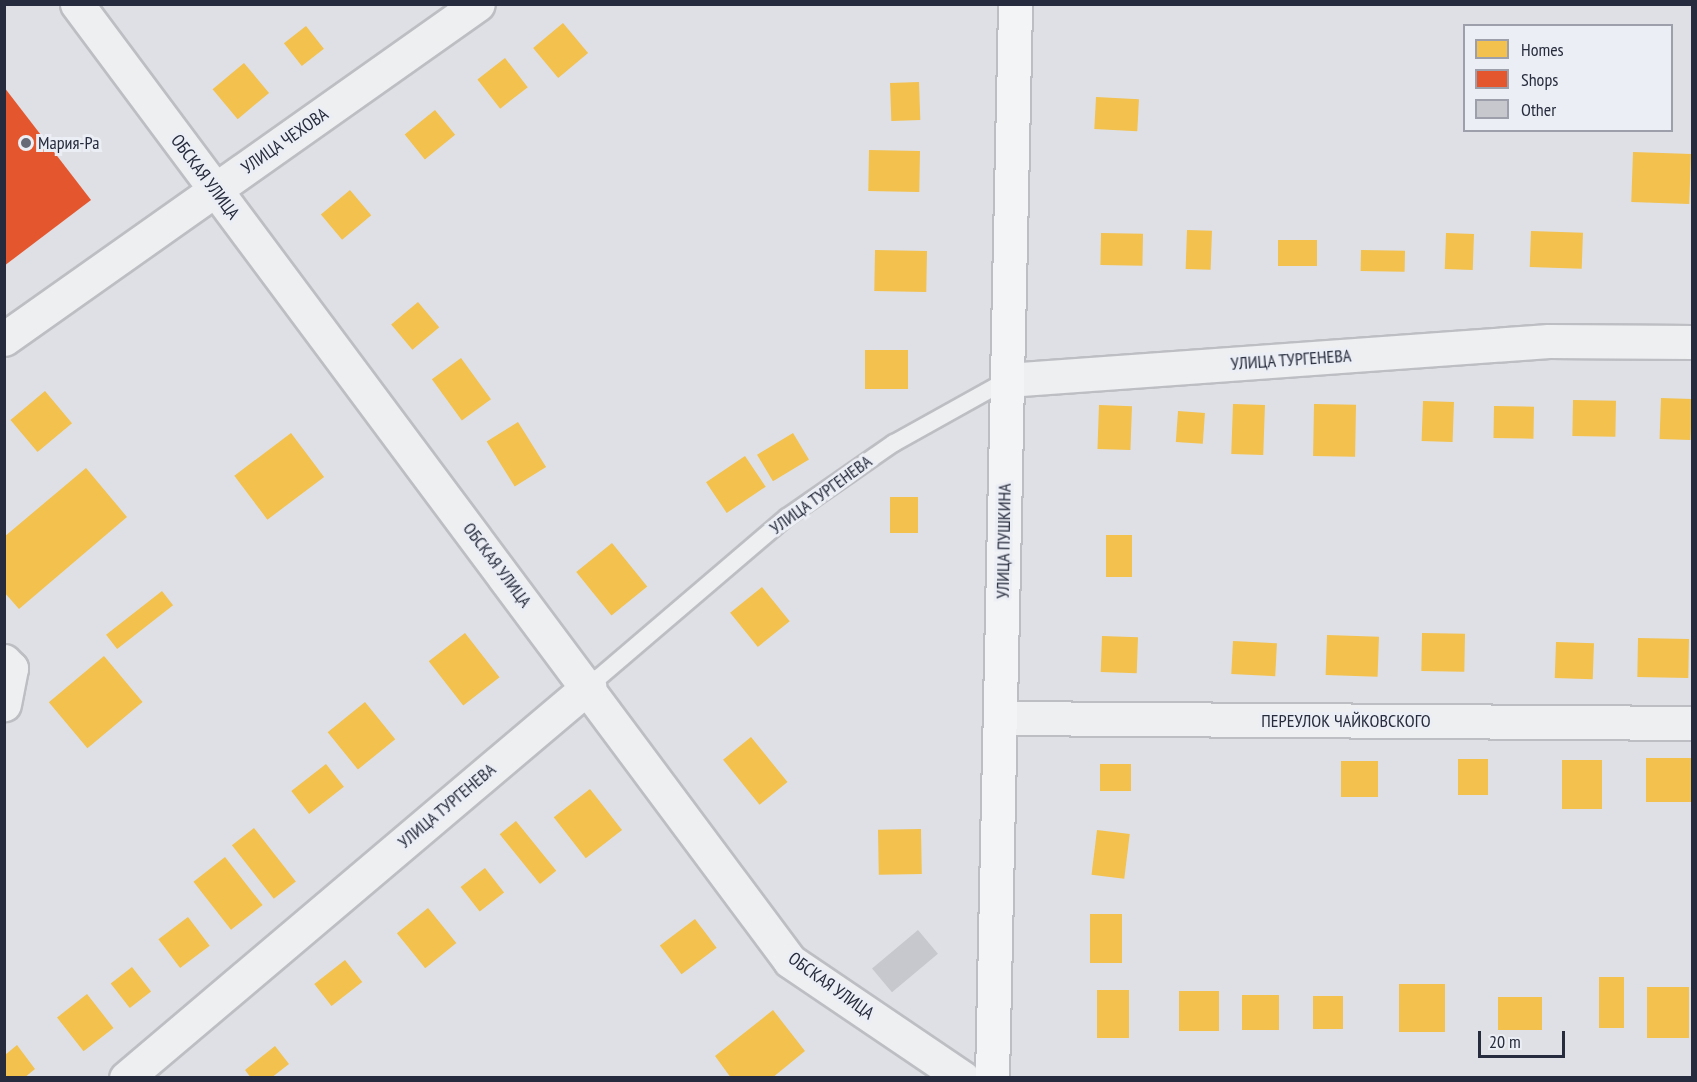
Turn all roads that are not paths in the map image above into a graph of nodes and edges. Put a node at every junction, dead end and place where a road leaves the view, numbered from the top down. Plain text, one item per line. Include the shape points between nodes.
1 (77, 4) edge
2 (478, 4) edge
3 (1015, 4) edge
4 (215, 191) junction
5 (4, 339) edge
6 (1692, 342) edge
7 (1007, 380) junction
8 (4, 661) edge
9 (589, 686) junction
10 (4, 704) edge
11 (1000, 718) junction
12 (1692, 723) edge
13 (126, 1077) edge
14 (963, 1077) edge
15 (992, 1077) edge

1 - 4 street, ОБСКАЯ УЛИЦА
2 - 4 street, УЛИЦА ЧЕХОВА
3 - 7 street, УЛИЦА ПУШКИНА
4 - 5 street, УЛИЦА ЧЕХОВА
4 - 9 street, ОБСКАЯ УЛИЦА
6 - 7 street, УЛИЦА ТУРГЕНЕВА via 1549,341
7 - 9 lane, УЛИЦА ТУРГЕНЕВА via 894,442 787,517
7 - 11 street, УЛИЦА ПУШКИНА
8 - 10 street via 10,668
9 - 13 street, УЛИЦА ТУРГЕНЕВА
9 - 14 street, ОБСКАЯ УЛИЦА via 790,961
11 - 12 street, ПЕРЕУЛОК ЧАЙКОВСКОГО
11 - 15 street, УЛИЦА ПУШКИНА

